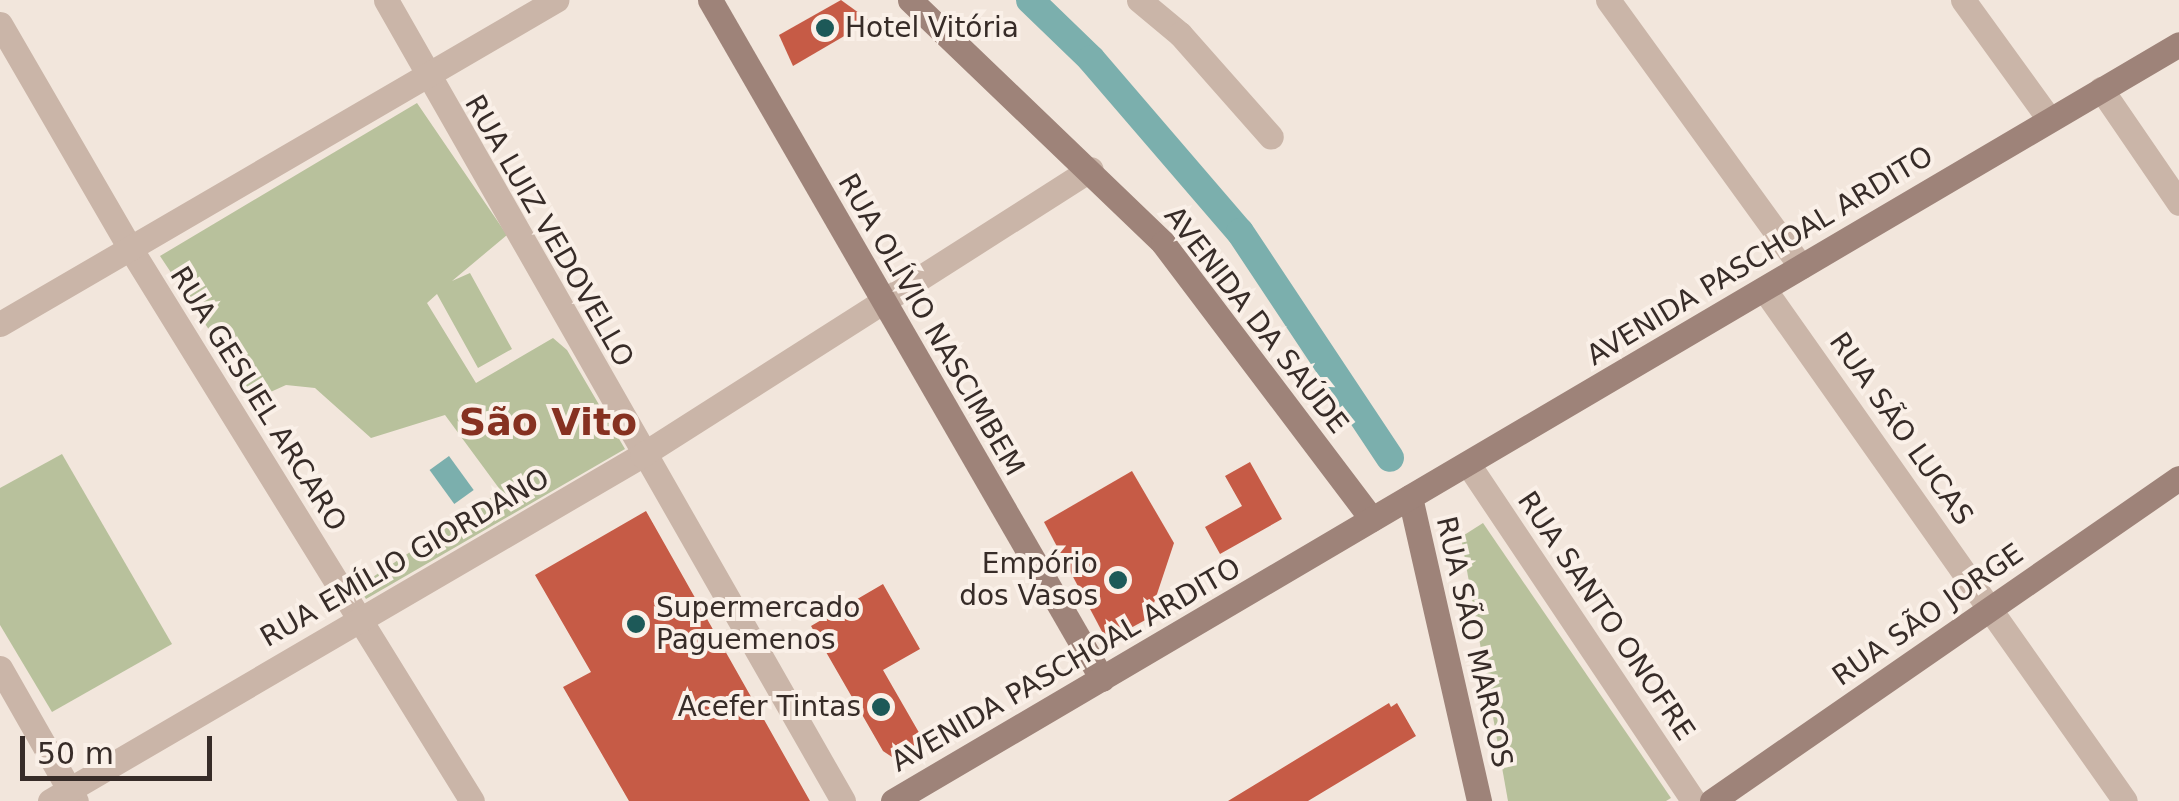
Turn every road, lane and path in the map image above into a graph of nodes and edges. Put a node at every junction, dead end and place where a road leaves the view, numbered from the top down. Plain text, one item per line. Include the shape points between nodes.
1 (386, 0) edge
2 (556, 0) edge
3 (710, 0) edge
4 (910, 0) edge
5 (1139, 0) edge
6 (1608, 0) edge
7 (1962, 0) edge
8 (0, 24) edge
9 (2179, 44) edge
10 (426, 74) junction
11 (2101, 89) junction
12 (2049, 120) junction
13 (1272, 137) dead end
14 (1091, 169) junction
15 (2179, 203) edge
16 (130, 248) junction
17 (1801, 266) junction
18 (1764, 289) junction
19 (882, 302) junction
20 (0, 324) edge
21 (642, 455) junction
22 (1468, 464) junction
23 (2179, 478) edge
24 (1410, 497) junction
25 (1372, 519) junction
26 (1420, 540) junction
27 (1991, 608) junction
28 (360, 620) junction
29 (0, 668) edge
30 (1102, 679) junction
31 (65, 797) edge
32 (472, 801) edge
33 (843, 801) edge
34 (893, 801) edge
35 (1479, 801) edge
36 (1694, 801) edge
37 (1712, 801) edge
38 (2125, 801) edge

1 - 10 street, RUA LUIZ VEDOVELLO
2 - 10 street
3 - 19 main road, RUA OLÍVIO NASCIMBEM
4 - 14 main road, AVENIDA DA SAÚDE
5 - 13 street via 1180,34
6 - 17 street
7 - 12 street
8 - 16 street, RUA GESUEL ARCARO
9 - 11 main road, AVENIDA PASCHOAL ARDITO
10 - 16 street
10 - 21 street, RUA LUIZ VEDOVELLO
11 - 12 main road, AVENIDA PASCHOAL ARDITO
11 - 15 street
12 - 17 main road, AVENIDA PASCHOAL ARDITO
14 - 19 street, RUA EMÍLIO GIORDANO
14 - 25 main road, AVENIDA DA SAÚDE via 1163,242
16 - 20 street
16 - 28 street, RUA GESUEL ARCARO
17 - 18 main road, AVENIDA PASCHOAL ARDITO
18 - 22 main road, AVENIDA PASCHOAL ARDITO
18 - 27 street, RUA SÃO LUCAS
19 - 21 street, RUA EMÍLIO GIORDANO
19 - 30 main road, RUA OLÍVIO NASCIMBEM
21 - 28 street, RUA EMÍLIO GIORDANO
21 - 33 street, RUA LUIZ VEDOVELLO
22 - 24 main road, AVENIDA PASCHOAL ARDITO
22 - 36 street, RUA SANTO ONOFRE
23 - 27 main road, RUA SÃO JORGE
24 - 25 main road, AVENIDA PASCHOAL ARDITO
24 - 26 main road, RUA SÃO MARCOS
25 - 26 main road via 1405,524
25 - 30 main road, AVENIDA PASCHOAL ARDITO
26 - 35 main road, RUA SÃO MARCOS
27 - 37 main road, RUA SÃO JORGE
27 - 38 street, RUA SÃO LUCAS
28 - 31 street, RUA EMÍLIO GIORDANO
28 - 32 street, RUA GESUEL ARCARO
29 - 31 street
30 - 34 main road, AVENIDA PASCHOAL ARDITO

